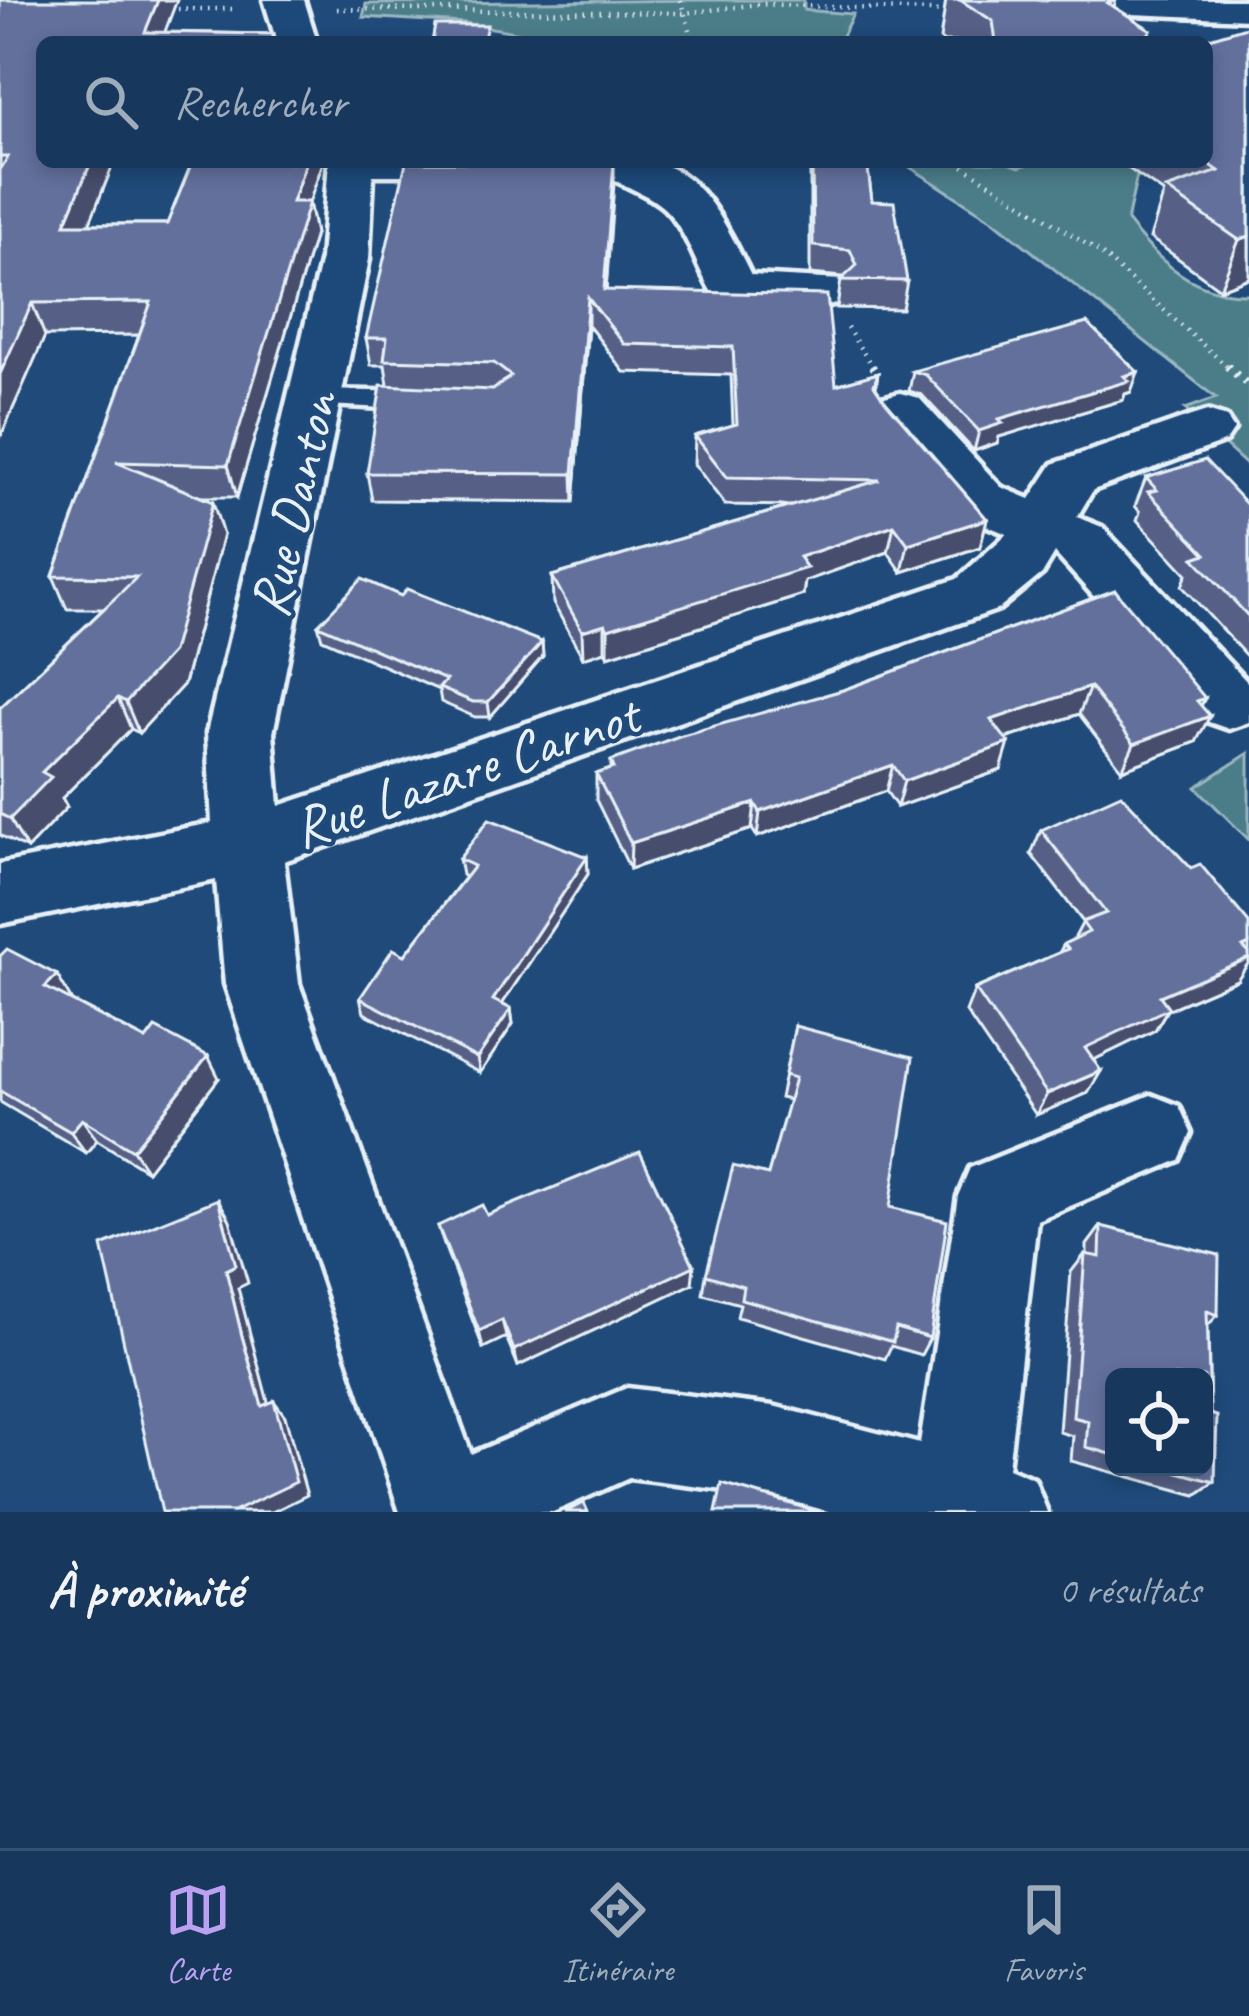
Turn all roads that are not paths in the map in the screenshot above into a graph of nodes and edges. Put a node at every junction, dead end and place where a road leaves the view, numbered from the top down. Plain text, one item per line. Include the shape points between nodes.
1 (1084, 0) edge
2 (1249, 8) edge
3 (351, 168) edge
4 (632, 168) edge
5 (824, 291) edge
6 (317, 398) junction
7 (455, 403) edge
8 (1228, 407) edge
9 (900, 410) edge
10 (1044, 524) junction
11 (1229, 704) dead end
12 (248, 845) junction
13 (0, 894) edge
14 (1151, 1133) dead end
15 (980, 1506) edge
16 (446, 1512) edge

1 - 2 street
3 - 6 street, Rue Danton via 346,259
4 - 5 street via 692,205 734,290
6 - 7 lane
6 - 12 street, Rue Danton via 239,733
8 - 10 street, Rue Lazare Carnot via 1073,477
9 - 10 street via 980,501
10 - 11 street via 1081,541
10 - 12 street, Rue Lazare Carnot via 1022,558 978,594
12 - 13 street
12 - 16 street, Rue Lazare Carnot via 262,984
14 - 15 street via 999,1196
15 - 16 street via 773,1451 627,1433

